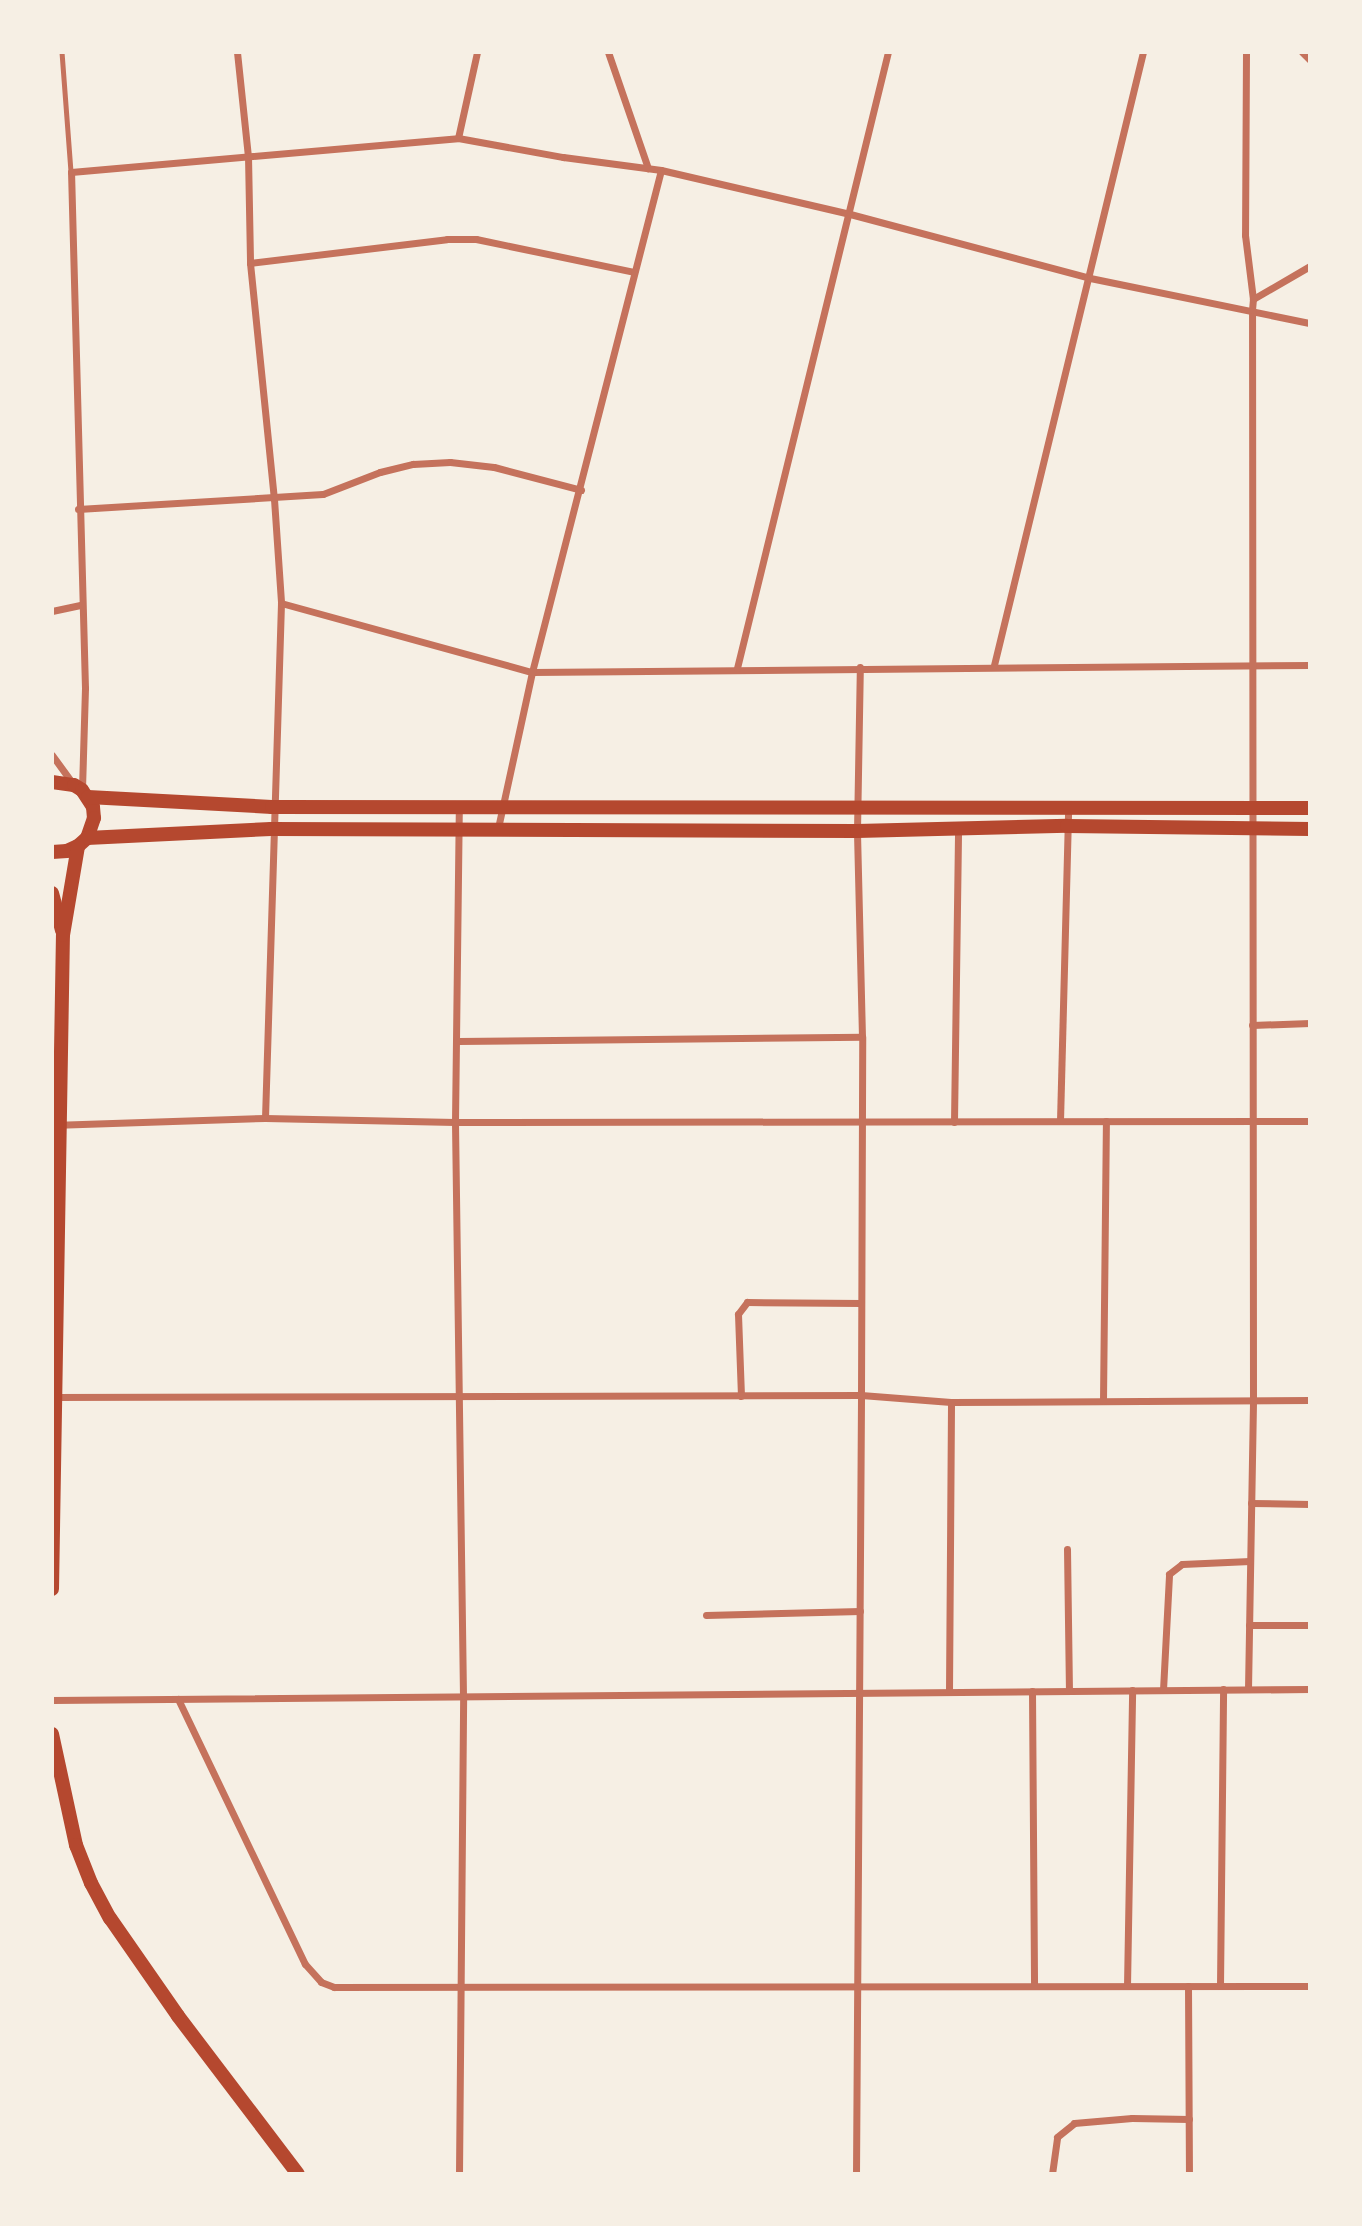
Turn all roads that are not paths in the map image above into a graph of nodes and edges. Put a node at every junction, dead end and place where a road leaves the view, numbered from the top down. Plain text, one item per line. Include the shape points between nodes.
1 (62, 52) edge
2 (237, 52) edge
3 (477, 52) edge
4 (608, 52) edge
5 (888, 52) edge
6 (1143, 52) edge
7 (1246, 52) edge
8 (1302, 52) edge
9 (1310, 60) edge
10 (458, 138) junction
11 (248, 156) junction
12 (648, 168) junction
13 (661, 170) junction
14 (71, 172) junction
15 (850, 214) junction
16 (250, 263) junction
17 (1310, 266) edge
18 (634, 272) junction
19 (1090, 278) junction
20 (1253, 299) junction
21 (1252, 310) junction
22 (1310, 323) edge
23 (581, 490) junction
24 (274, 499) junction
25 (78, 509) junction
26 (281, 603) junction
27 (81, 605) junction
28 (52, 611) edge
29 (1252, 664) junction
30 (995, 665) junction
31 (1310, 665) edge
32 (860, 667) junction
33 (737, 668) junction
34 (532, 672) junction
35 (52, 755) edge
36 (52, 782) edge
37 (81, 791) junction
38 (1068, 806) junction
39 (272, 807) junction
40 (502, 807) junction
41 (459, 808) junction
42 (1251, 808) junction
43 (1310, 808) edge
44 (857, 809) junction
45 (1068, 826) junction
46 (498, 828) junction
47 (958, 828) junction
48 (271, 829) junction
49 (459, 829) junction
50 (1310, 829) edge
51 (857, 831) junction
52 (1250, 831) junction
53 (83, 842) junction
54 (52, 852) edge
55 (52, 893) edge
56 (63, 936) junction
57 (1310, 1023) edge
58 (1252, 1025) junction
59 (862, 1037) junction
60 (458, 1041) junction
61 (265, 1118) junction
62 (861, 1119) junction
63 (1060, 1121) junction
64 (1106, 1121) junction
65 (1310, 1121) edge
66 (455, 1122) junction
67 (954, 1122) junction
68 (1251, 1123) junction
69 (56, 1126) edge
70 (861, 1303) junction
71 (862, 1395) junction
72 (741, 1396) junction
73 (53, 1397) edge
74 (457, 1398) junction
75 (1253, 1400) junction
76 (1310, 1400) edge
77 (1103, 1401) junction
78 (951, 1402) junction
79 (1251, 1503) junction
80 (1310, 1504) edge
81 (1067, 1549) dead end
82 (1250, 1561) junction
83 (52, 1589) edge
84 (860, 1611) junction
85 (706, 1615) dead end
86 (1249, 1625) junction
87 (1310, 1625) edge
88 (1223, 1689) junction
89 (1248, 1689) junction
90 (1310, 1689) edge
91 (1132, 1690) junction
92 (1163, 1690) junction
93 (1032, 1691) junction
94 (1069, 1691) junction
95 (949, 1692) junction
96 (860, 1693) junction
97 (463, 1696) junction
98 (178, 1699) junction
99 (52, 1700) edge
100 (52, 1734) edge
101 (1034, 1986) junction
102 (1127, 1986) junction
103 (1188, 1986) junction
104 (1220, 1986) junction
105 (1310, 1986) edge
106 (860, 1987) junction
107 (458, 1988) junction
108 (1189, 2119) junction
109 (298, 2174) edge
110 (459, 2174) edge
111 (856, 2174) edge
112 (1052, 2174) edge
113 (1189, 2174) edge

1 - 14 lane
2 - 11 street
3 - 10 street
4 - 12 street
5 - 15 street
6 - 19 street
7 - 20 street via 1245,235
8 - 9 street
10 - 11 street
10 - 12 street
11 - 14 street
11 - 16 street
12 - 13 street
13 - 15 street
13 - 18 street
14 - 25 street
15 - 19 street
15 - 33 street
16 - 18 street via 476,239
16 - 24 street
17 - 20 street
18 - 23 street
19 - 21 street
19 - 30 street
20 - 21 street
21 - 22 street
21 - 29 street
23 - 24 street via 494,467 450,462 413,464 323,494
23 - 34 street
24 - 25 street
24 - 26 street
25 - 27 street
26 - 34 street
26 - 39 street
27 - 28 street
27 - 37 street via 85,688
29 - 30 street
29 - 31 street
29 - 42 street
30 - 32 street
32 - 33 street
32 - 44 street
33 - 34 street
34 - 40 street
35 - 37 street
36 - 37 main road
37 - 39 main road via 183,804
37 - 53 main road via 94,818
38 - 42 main road
38 - 44 main road
38 - 45 street
39 - 41 main road
39 - 48 street
40 - 41 main road
40 - 44 main road
40 - 46 street
41 - 49 street
42 - 43 main road
42 - 52 street
44 - 51 street
45 - 47 main road
45 - 52 main road
45 - 63 street
46 - 49 main road
46 - 51 main road
47 - 51 main road
47 - 67 street
48 - 49 main road
48 - 53 main road
48 - 61 street
49 - 60 street
50 - 52 main road
51 - 59 street
52 - 58 street
53 - 54 main road via 67,852
53 - 56 main road
55 - 56 main road
56 - 69 main road
57 - 58 street
58 - 68 street
59 - 60 street
59 - 62 street
60 - 66 street
61 - 66 street
61 - 69 street
62 - 66 street
62 - 67 street
62 - 70 street
63 - 64 street
63 - 67 street
64 - 68 street
64 - 77 street
65 - 68 street
66 - 74 street
68 - 75 street
69 - 73 main road
70 - 71 street
70 - 72 street via 747,1302 738,1314
71 - 72 street
71 - 78 street
71 - 84 street
72 - 74 street
73 - 74 street
73 - 83 main road
74 - 97 street
75 - 76 street
75 - 77 street
75 - 79 street
77 - 78 street
78 - 95 street
79 - 80 street
79 - 82 street
81 - 94 street
82 - 86 street
82 - 92 street via 1182,1564 1168,1574
84 - 85 street
84 - 96 street
86 - 87 street
86 - 89 street
88 - 89 street
88 - 92 street
88 - 104 street
89 - 90 street
91 - 92 street
91 - 94 street
91 - 102 street
93 - 94 street
93 - 95 street
93 - 101 street
95 - 96 street
96 - 97 street
96 - 106 street
97 - 98 street
97 - 107 street
98 - 99 street
98 - 107 street via 313,1976 334,1987
100 - 109 main road via 76,1845 110,1919
101 - 102 street
101 - 106 street
102 - 103 street
103 - 104 street
103 - 108 street
104 - 105 street
106 - 107 street
106 - 111 street
107 - 110 street
108 - 112 street via 1074,2123 1057,2137
108 - 113 street

